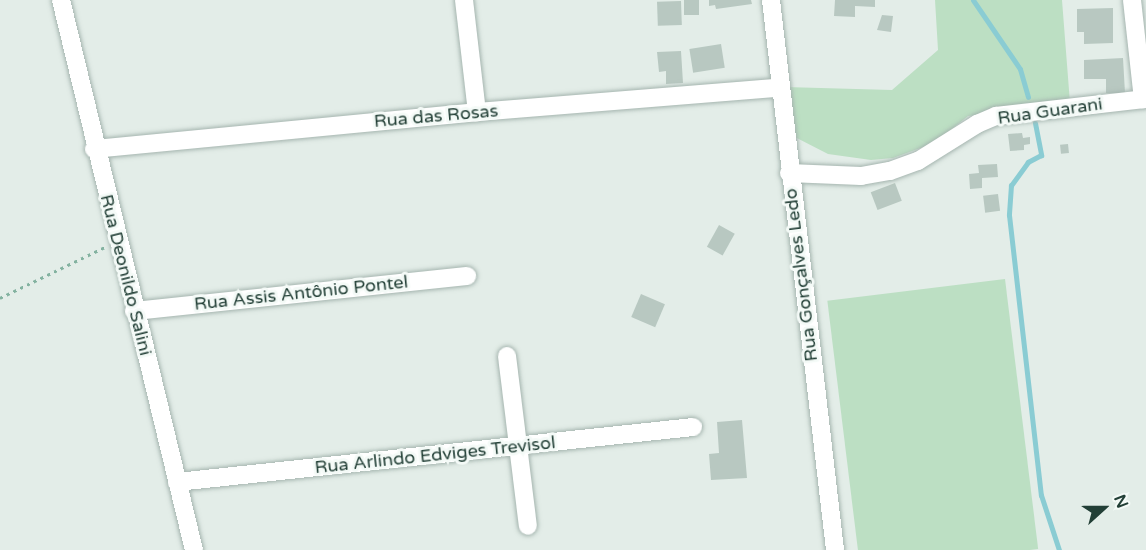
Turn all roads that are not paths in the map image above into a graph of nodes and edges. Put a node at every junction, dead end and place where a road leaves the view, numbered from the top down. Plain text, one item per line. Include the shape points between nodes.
1 (61, 0) edge
2 (464, 0) edge
3 (771, 0) edge
4 (1132, 0) edge
5 (778, 87) junction
6 (1145, 99) edge
7 (477, 112) junction
8 (94, 149) junction
9 (789, 173) junction
10 (467, 276) dead end
11 (134, 311) junction
12 (507, 356) dead end
13 (693, 427) dead end
14 (518, 446) junction
15 (177, 482) junction
16 (528, 526) dead end
17 (194, 550) edge
18 (835, 550) edge

1 - 8 street, Rua Deonildo Salini
2 - 7 street
3 - 5 street, Rua Gonçalves Ledo
4 - 6 street
5 - 7 street, Rua das Rosas
5 - 9 street, Rua Gonçalves Ledo
6 - 9 street, Rua Guarani via 996,116 918,161 890,171 861,176
7 - 8 street, Rua das Rosas
8 - 11 street, Rua Deonildo Salini
9 - 18 street, Rua Gonçalves Ledo
10 - 11 street, Rua Assis Antônio Pontel
11 - 15 street, Rua Deonildo Salini
12 - 14 street
13 - 14 street, Rua Arlindo Edviges Trevisol
14 - 15 street, Rua Arlindo Edviges Trevisol
14 - 16 street
15 - 17 street, Rua Deonildo Salini

